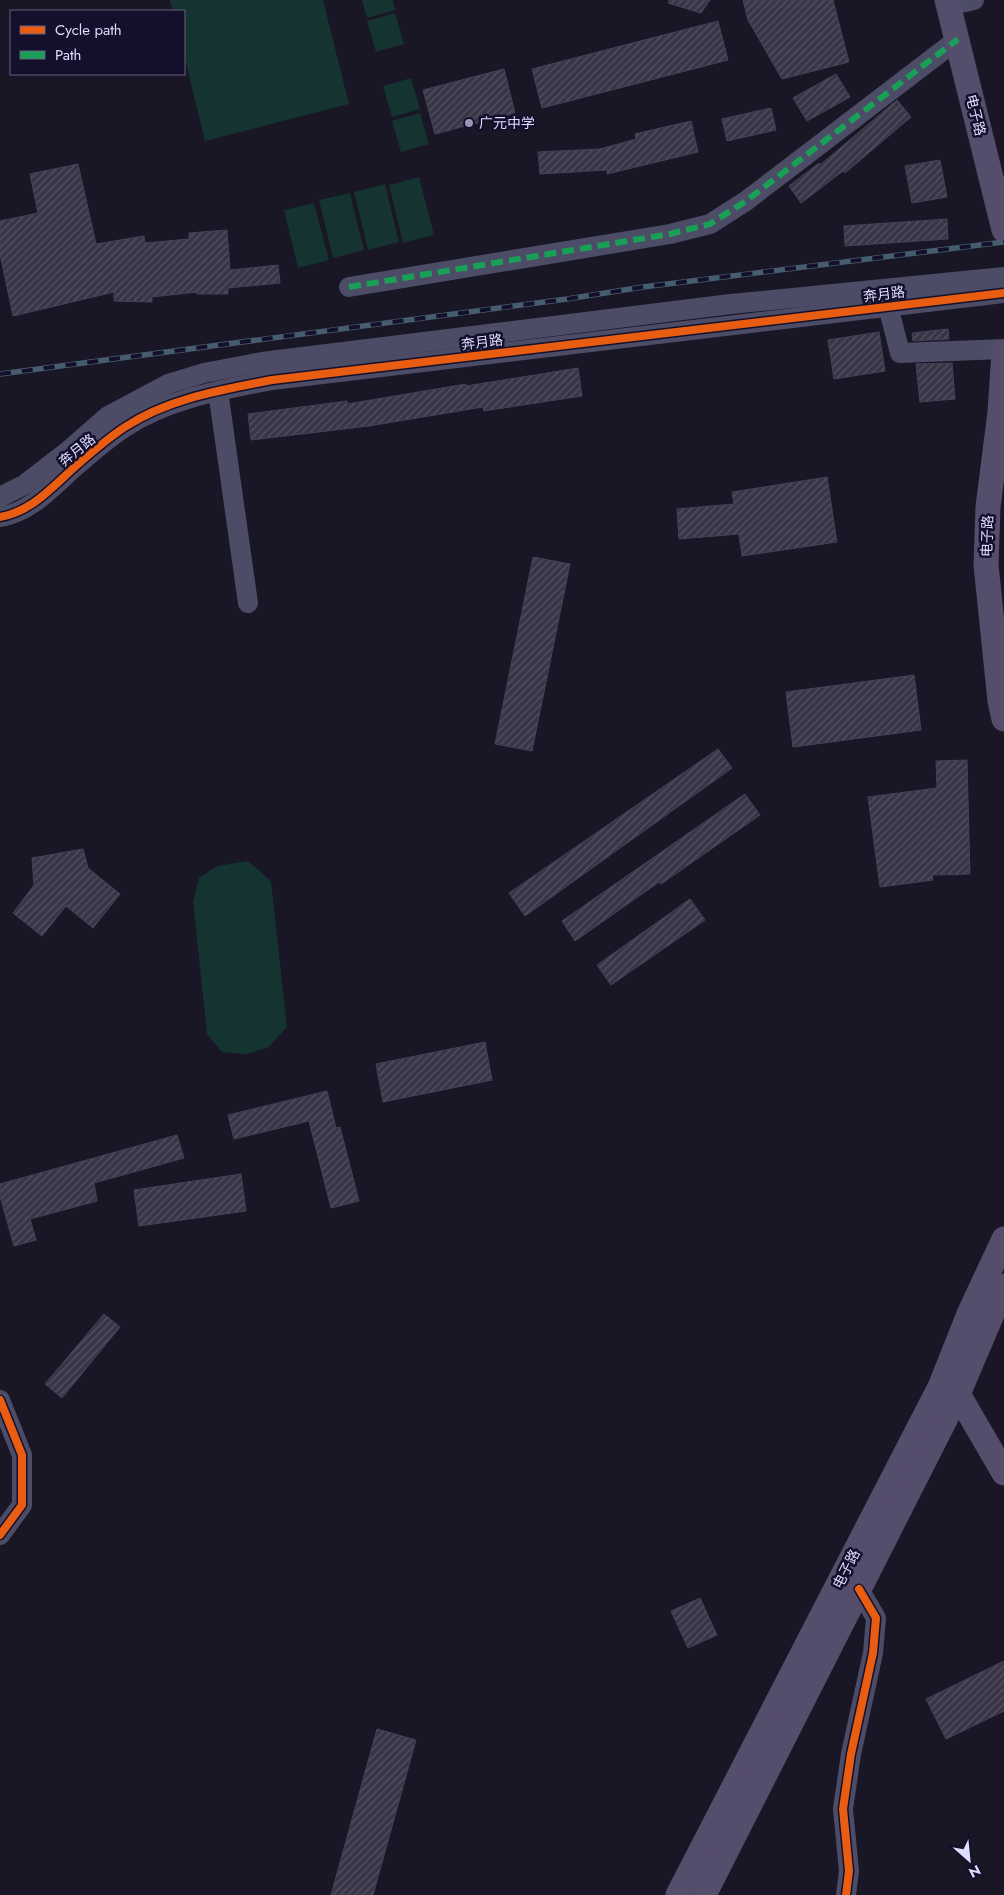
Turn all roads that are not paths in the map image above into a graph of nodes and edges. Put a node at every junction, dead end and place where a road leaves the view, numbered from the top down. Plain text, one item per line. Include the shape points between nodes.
1 (961, 1) edge
2 (958, 39) junction
3 (1004, 175) edge
4 (1004, 230) edge
5 (1004, 277) edge
6 (349, 287) dead end
7 (1004, 293) edge
8 (888, 306) junction
9 (1004, 350) edge
10 (218, 391) junction
11 (0, 497) edge
12 (0, 517) edge
13 (248, 603) dead end
14 (1004, 719) edge
15 (1004, 1239) edge
16 (1004, 1286) edge
17 (949, 1390) junction
18 (0, 1400) edge
19 (1004, 1442) edge
20 (1004, 1473) edge
21 (0, 1535) edge
22 (859, 1589) junction
23 (678, 1895) edge
24 (704, 1895) edge
25 (846, 1895) edge

1 - 2 main road, 电子路
1 - 3 main road, 电子路
2 - 4 main road, 电子路
2 - 6 street via 746,201 710,224 670,234
5 - 11 street via 731,304 262,362 204,373 168,384 108,416 24,486
7 - 8 street, 奔月路
8 - 9 street via 900,353
8 - 10 street, 奔月路 via 272,380
9 - 14 main road, 电子路 via 988,506 986,565
10 - 12 street, 奔月路 via 175,402 126,426 35,502 9,516
10 - 13 street
15 - 17 main road, 电子路 via 969,1314
16 - 17 main road, 电子路
17 - 19 main road
17 - 20 main road
17 - 22 main road, 电子路
17 - 23 main road, 电子路
18 - 21 street via 22,1455 22,1505
22 - 24 main road, 电子路
22 - 25 street via 876,1618 873,1653 851,1754 843,1809 849,1871

